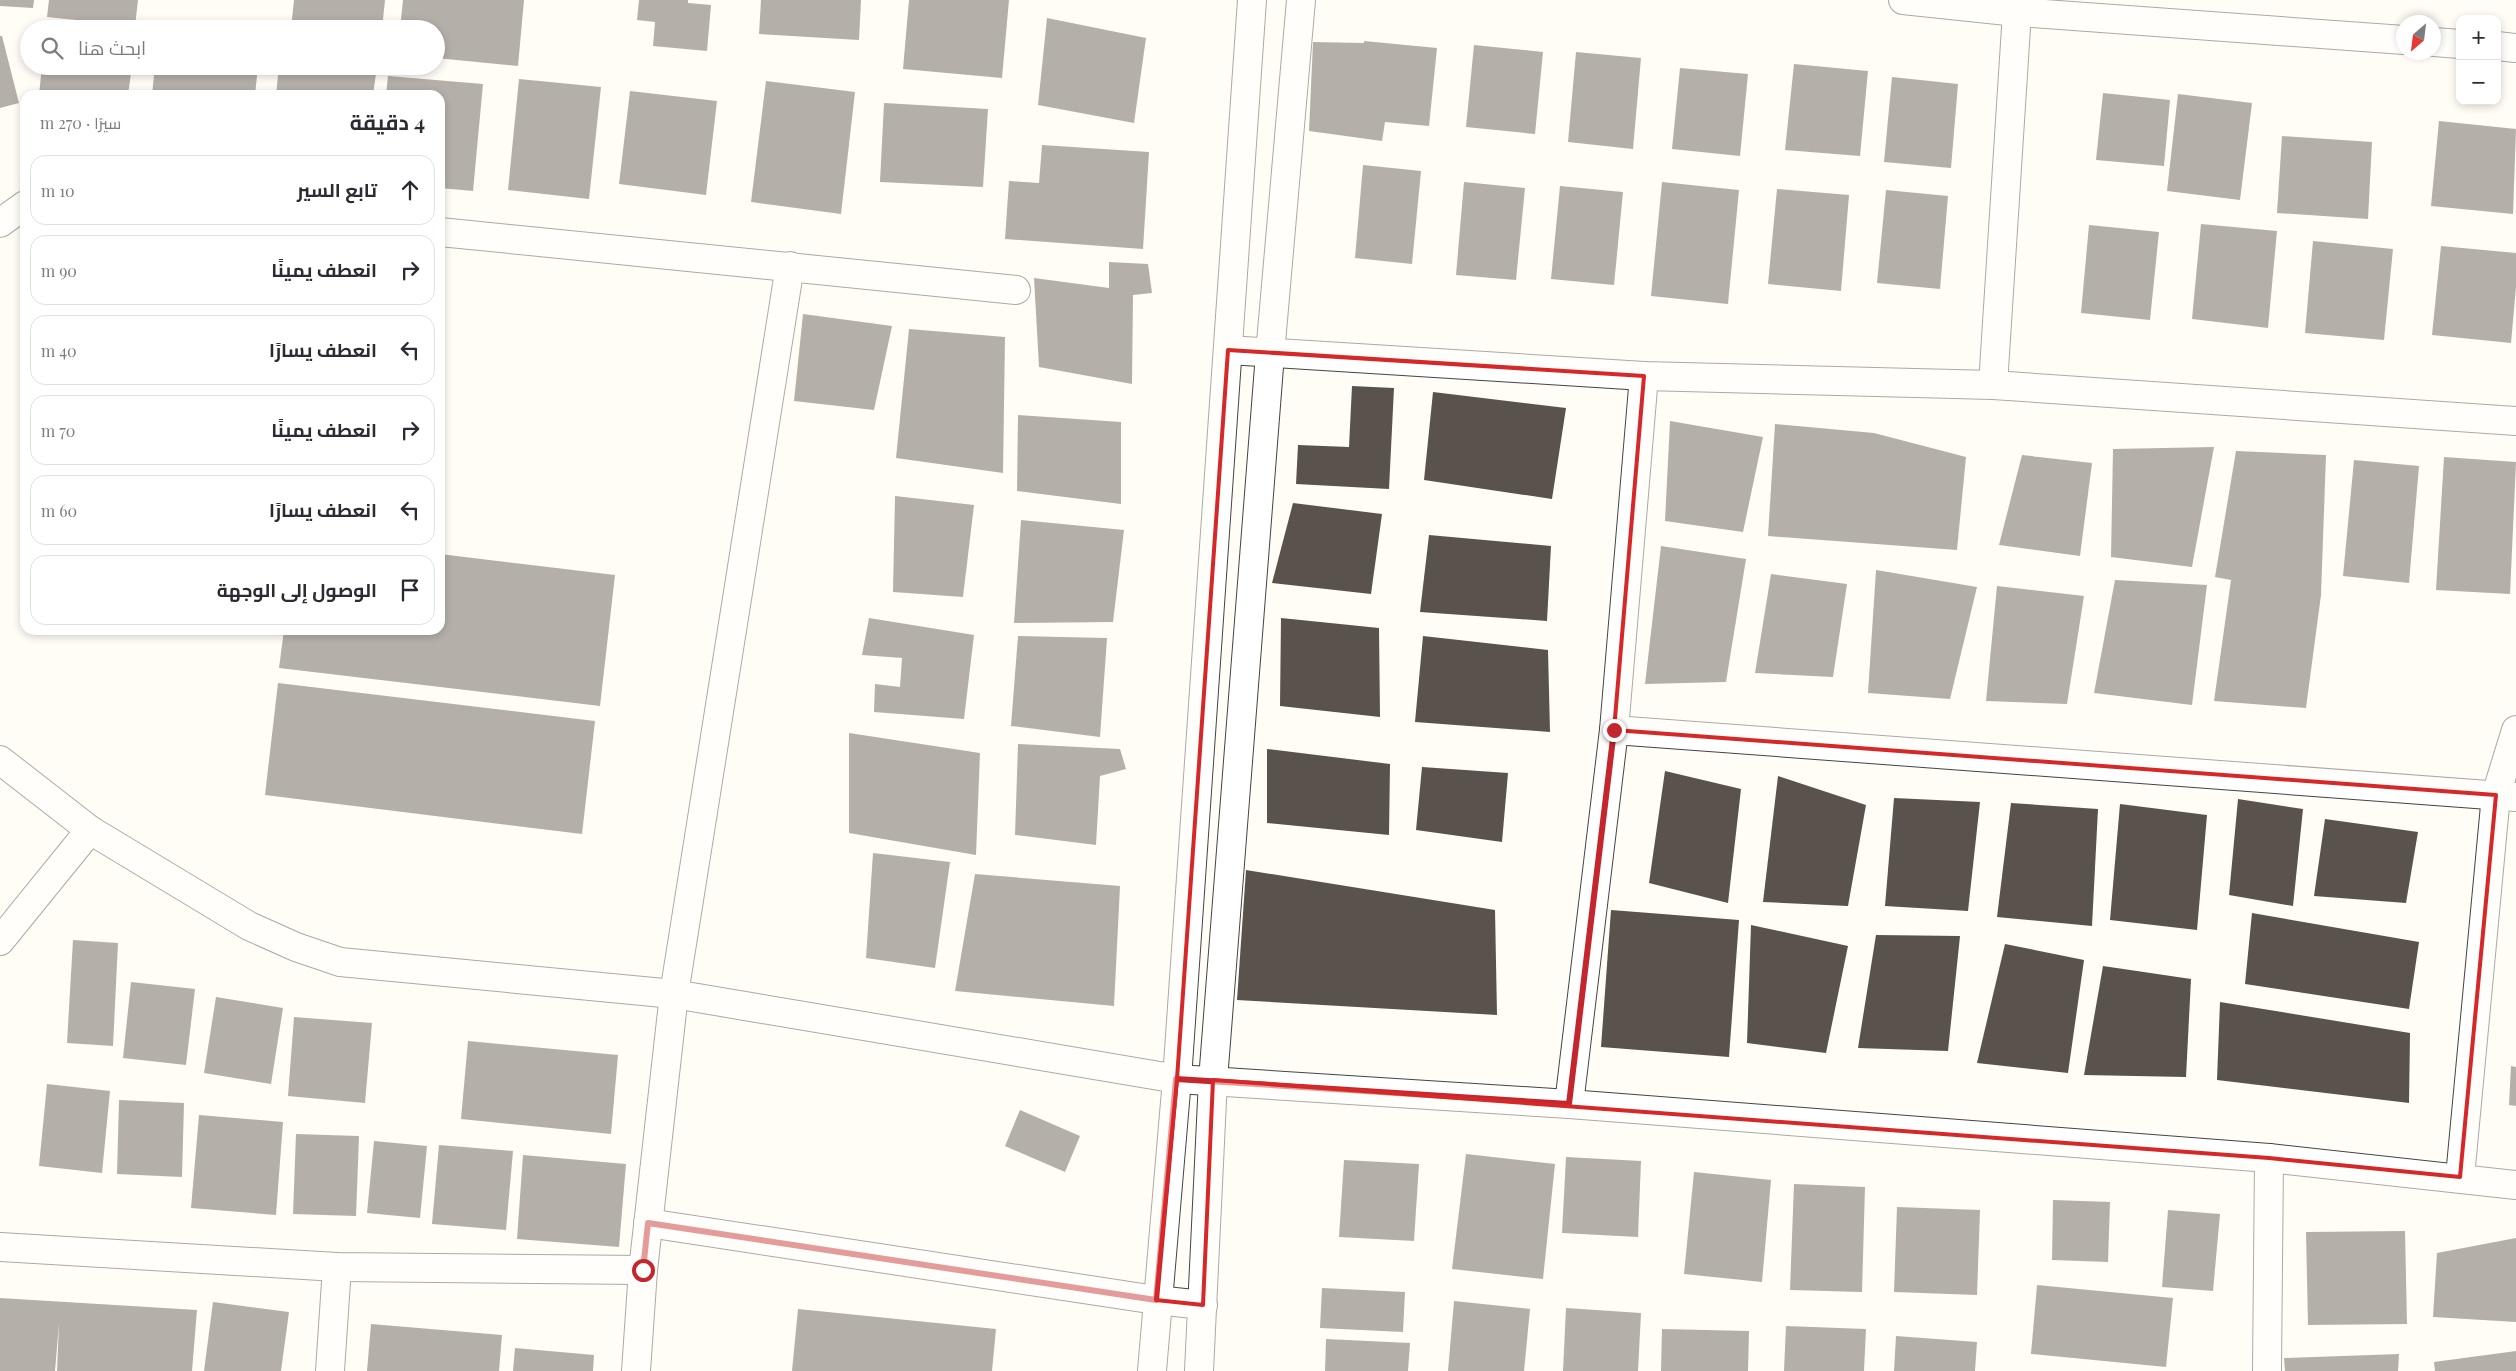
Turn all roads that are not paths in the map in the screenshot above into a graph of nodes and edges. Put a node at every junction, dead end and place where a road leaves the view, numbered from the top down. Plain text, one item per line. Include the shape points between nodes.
1 (1252, 0) edge
2 (1301, 0) edge
3 (1903, 0) edge
4 (2017, 12) junction
5 (2396, 39) edge
6 (2441, 43) edge
7 (2456, 44) edge
8 (2501, 46) edge
9 (2516, 48) edge
10 (20, 209) edge
11 (0, 223) edge
12 (445, 232) edge
13 (790, 266) junction
14 (1016, 290) dead end
15 (1228, 350) junction
16 (1270, 354) junction
17 (1644, 376) junction
18 (1993, 385) junction
19 (2516, 421) edge
20 (1614, 730) junction
21 (2516, 730) edge
22 (0, 760) edge
23 (2506, 796) edge
24 (90, 830) junction
25 (0, 941) edge
26 (674, 994) junction
27 (1176, 1079) junction
28 (1213, 1080) junction
29 (1569, 1104) junction
30 (2269, 1158) junction
31 (2460, 1177) junction
32 (2516, 1184) edge
33 (648, 1223) junction
34 (0, 1247) edge
35 (337, 1267) junction
36 (643, 1270) junction
37 (1156, 1300) junction
38 (1203, 1305) junction
39 (330, 1371) edge
40 (636, 1371) edge
41 (1152, 1371) edge
42 (1199, 1371) edge
43 (2267, 1371) edge

1 - 15 street
2 - 16 street
3 - 4 street
4 - 5 street
4 - 18 street
6 - 7 street
8 - 9 street
10 - 11 street
12 - 13 street
13 - 14 street
13 - 26 street
15 - 16 street
15 - 27 street
16 - 17 street
16 - 28 street
17 - 18 street
17 - 20 street
18 - 19 street
20 - 23 street
20 - 29 street
21 - 23 street
22 - 24 street
23 - 31 street
24 - 25 street
24 - 26 street via 249,926 340,962
26 - 27 street
26 - 33 street
27 - 28 street
27 - 37 street
28 - 29 street
28 - 38 street
29 - 30 street
30 - 31 street
30 - 43 street
31 - 32 street
33 - 36 street
33 - 37 street
34 - 35 street
35 - 36 street
35 - 39 street
36 - 40 street
37 - 38 street
37 - 41 street
38 - 42 street

